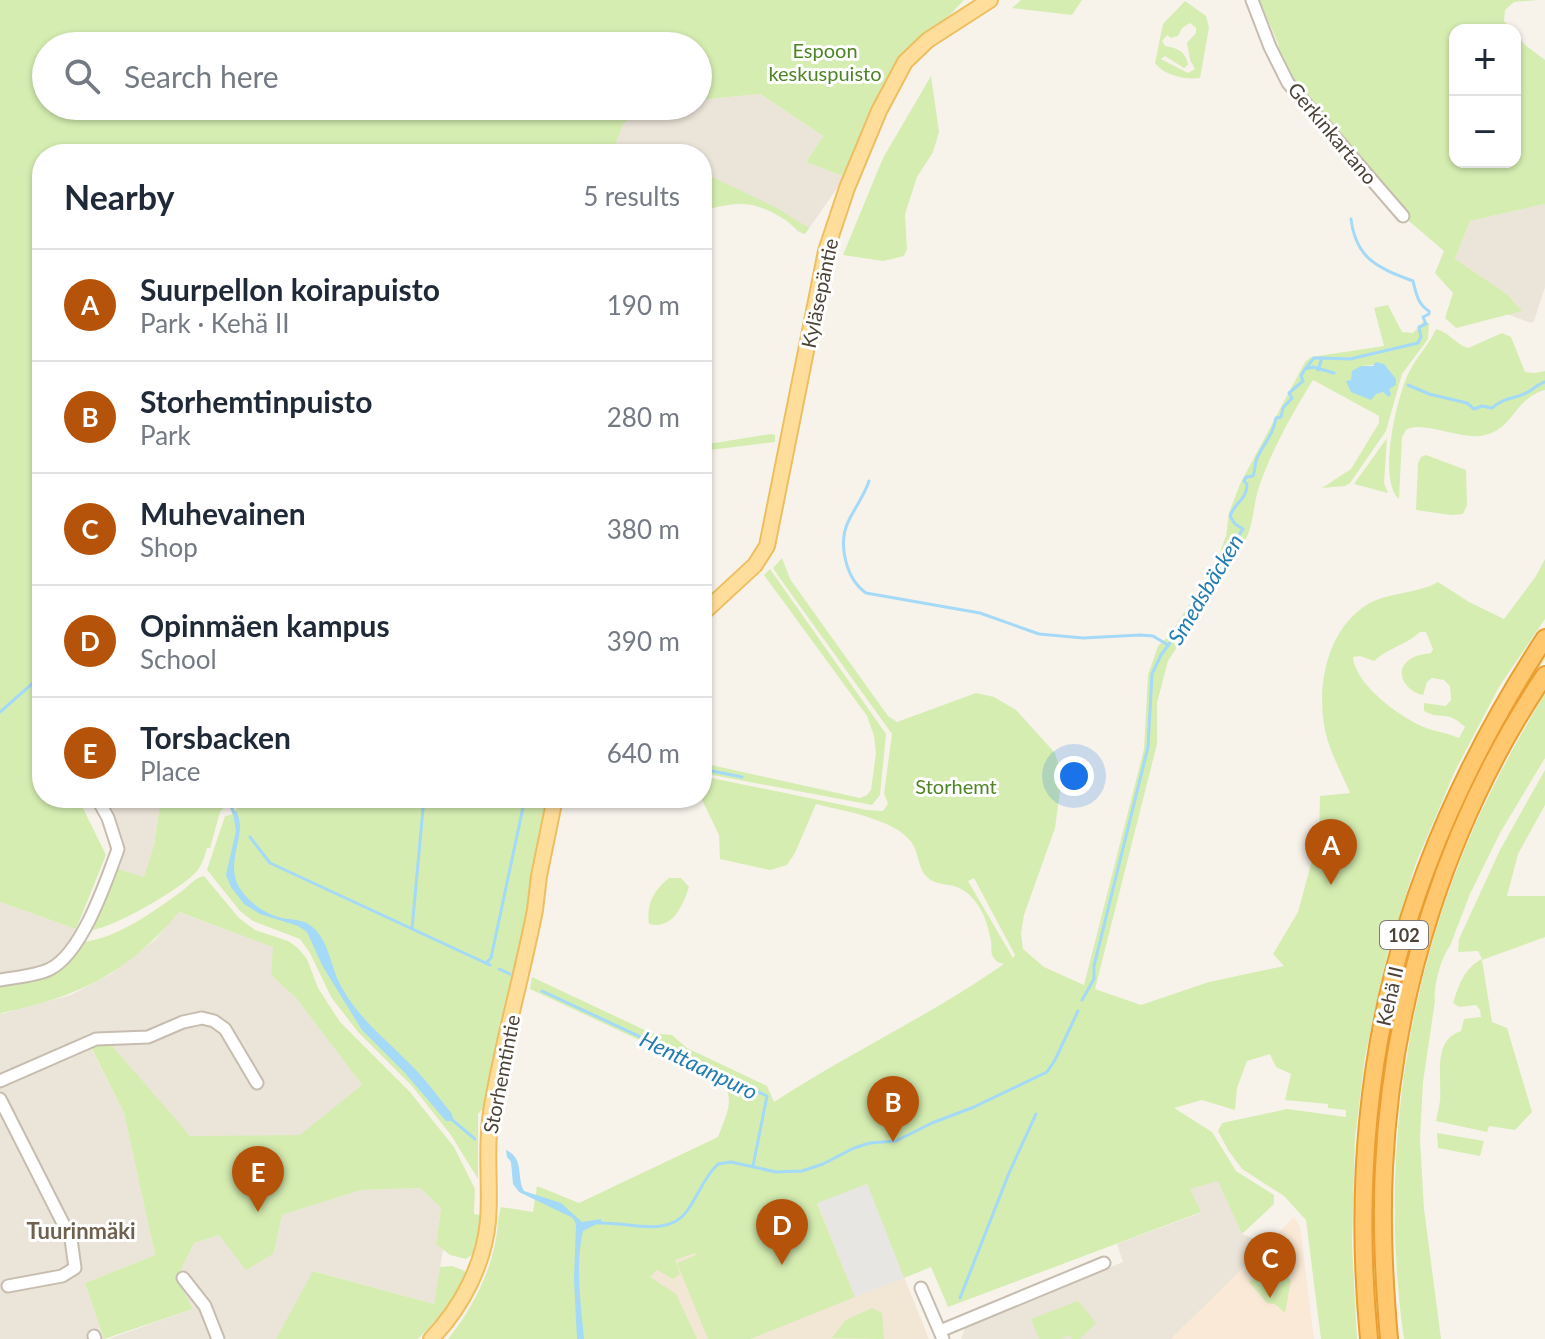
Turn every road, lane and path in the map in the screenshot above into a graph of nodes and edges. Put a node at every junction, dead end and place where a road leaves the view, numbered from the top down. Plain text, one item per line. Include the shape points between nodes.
1 (990, 0) edge
2 (1252, 0) edge
3 (1403, 216) dead end
4 (712, 605) edge
5 (1545, 638) edge
6 (1545, 675) edge
7 (102, 808) edge
8 (553, 808) edge
9 (0, 980) edge
10 (0, 1081) edge
11 (257, 1083) dead end
12 (0, 1099) edge
13 (1104, 1263) dead end
14 (183, 1278) dead end
15 (8, 1286) dead end
16 (921, 1288) dead end
17 (942, 1335) edge
18 (218, 1339) edge
19 (431, 1339) edge
20 (1369, 1339) edge
21 (1389, 1339) edge

1 - 4 main road, Kyläsepäntie via 923,45 905,62 888,93 831,235 763,555
2 - 3 street, Gerkinkartano via 1288,83
5 - 20 highway, Kehä II / 102 via 1463,778 1418,886 1382,1018 1365,1150 1363,1261
6 - 21 highway, Kehä II / 102 via 1460,834 1404,1011 1384,1165 1382,1245
7 - 9 street via 118,849 81,932 60,963
8 - 19 main road, Storhemtintie via 491,1113 485,1242 458,1305
10 - 11 street via 96,1039 148,1037 202,1018 225,1029
12 - 15 street via 71,1239 75,1268 62,1276
13 - 17 street
14 - 18 street via 205,1306
16 - 17 street

